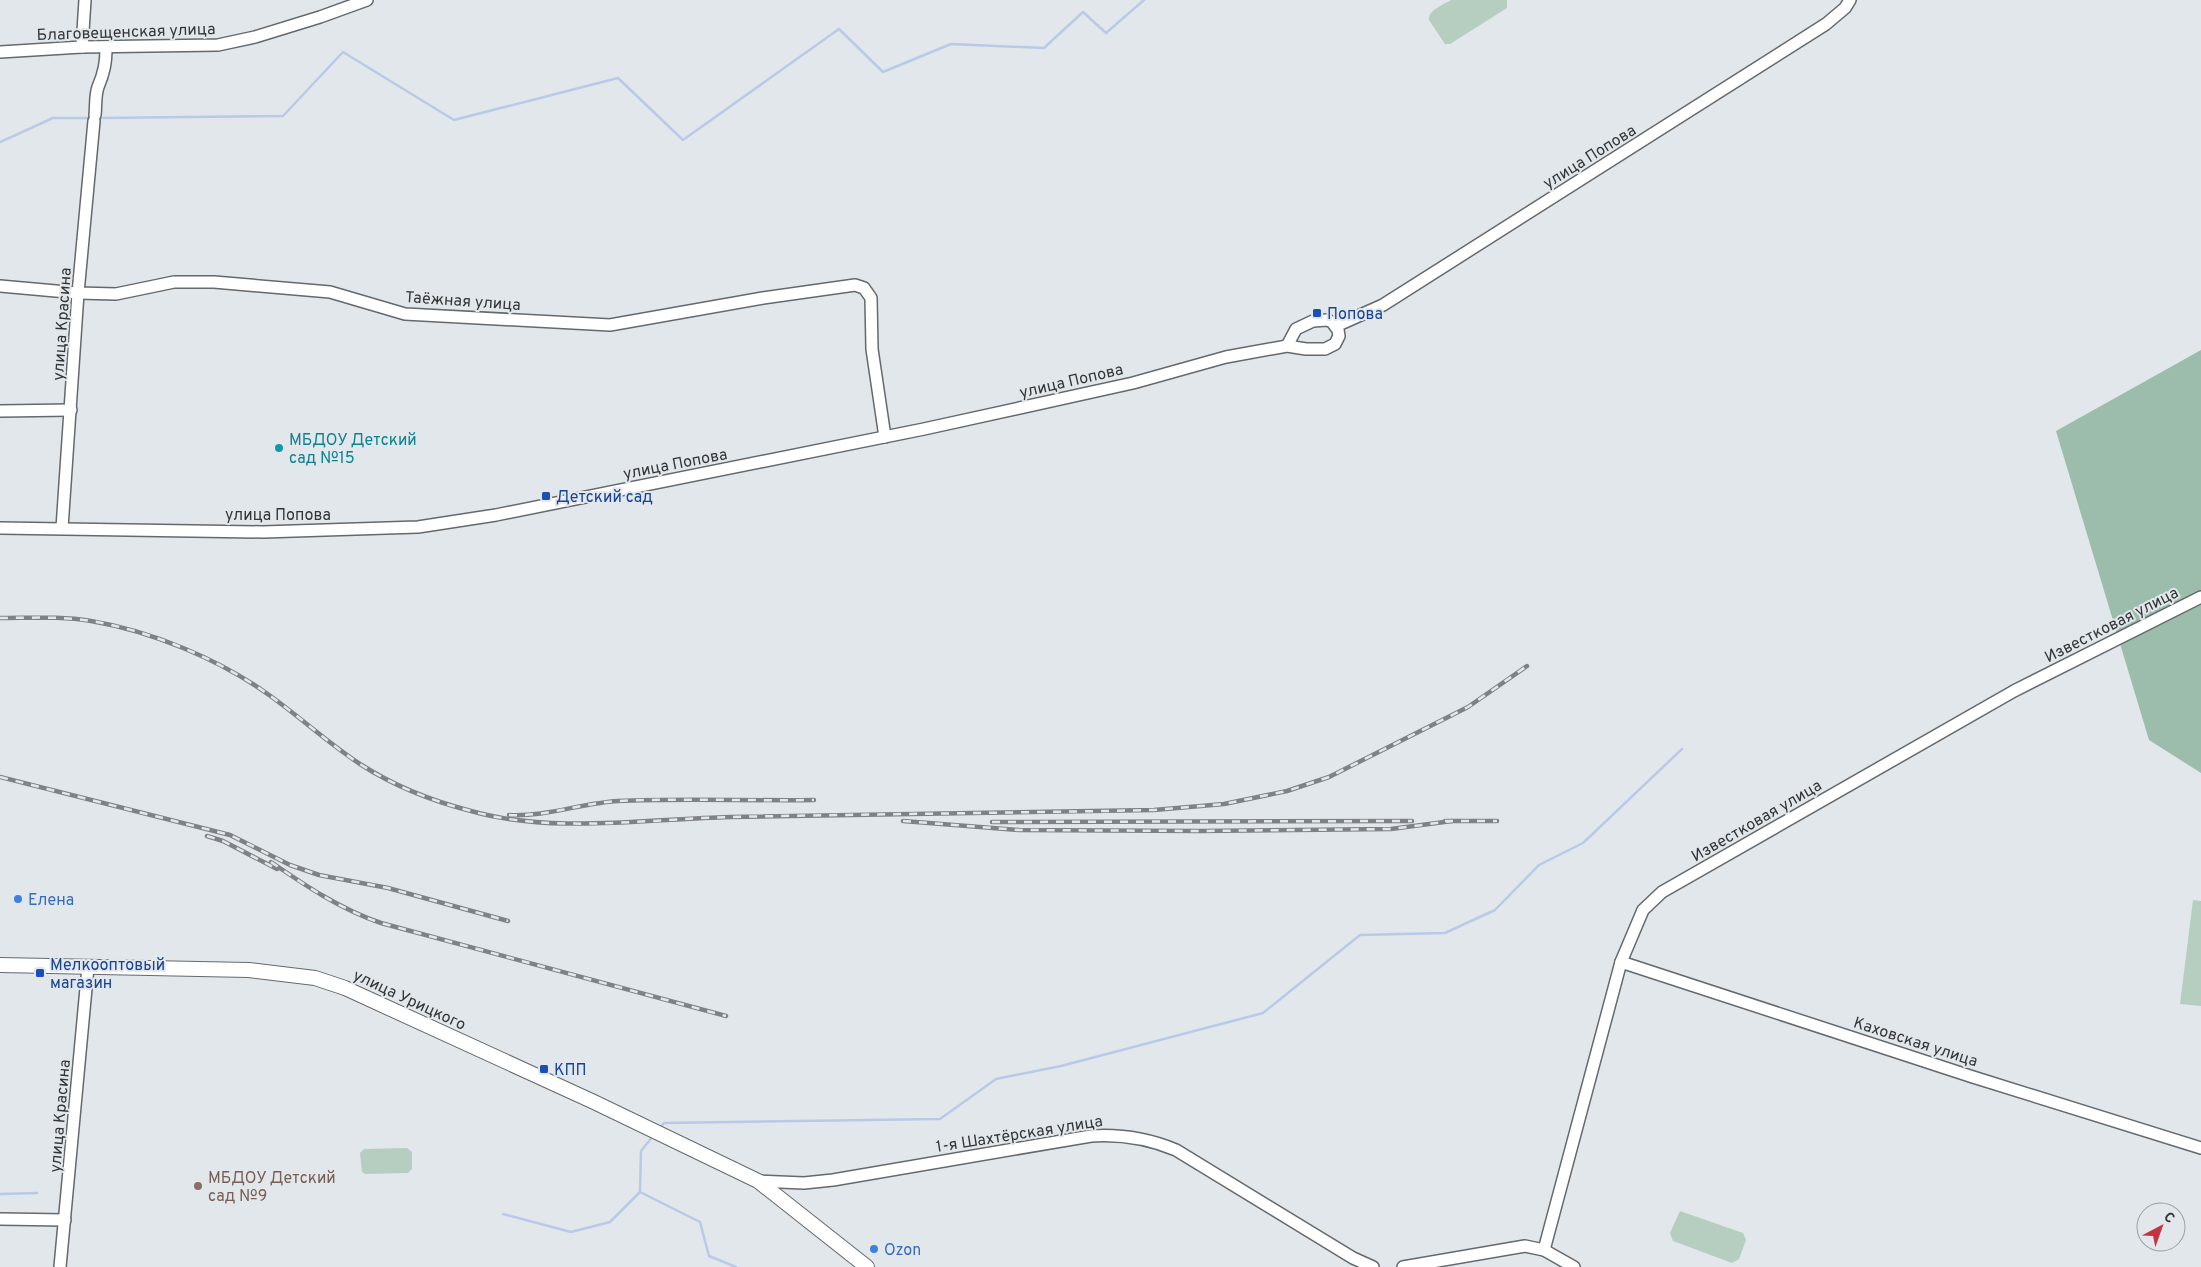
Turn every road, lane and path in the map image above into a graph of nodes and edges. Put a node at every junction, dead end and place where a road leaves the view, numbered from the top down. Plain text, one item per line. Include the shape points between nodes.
1 (85, 0) edge
2 (367, 0) edge
3 (1850, 0) edge
4 (82, 47) junction
5 (106, 48) junction
6 (0, 52) edge
7 (0, 286) edge
8 (78, 293) junction
9 (1336, 326) junction
10 (1287, 346) junction
11 (72, 410) junction
12 (0, 411) edge
13 (885, 437) junction
14 (0, 528) edge
15 (62, 528) junction
16 (2201, 597) edge
17 (1621, 962) junction
18 (0, 965) edge
19 (88, 967) junction
20 (2201, 1148) edge
21 (758, 1181) junction
22 (0, 1218) edge
23 (65, 1220) junction
24 (1544, 1250) junction
25 (60, 1267) edge
26 (867, 1267) edge
27 (1373, 1267) edge
28 (1403, 1267) edge
29 (1574, 1267) edge

1 - 4 street
2 - 5 street, Благовещенская улица via 255,37 218,45
3 - 9 street, улица Попова via 1826,24 1605,165 1383,305
4 - 5 street, Благовещенская улица
4 - 6 street, Благовещенская улица
5 - 8 street, улица Красина via 106,64 98,88 94,118
7 - 8 street, Таёжная улица
8 - 11 street, улица Красина
8 - 13 street, Таёжная улица via 116,294 174,282 214,282 330,292 405,314 610,325 855,285 864,288 871,298 872,349
9 - 10 street via 1327,320 1313,321 1296,330
9 - 10 street, улица Попова via 1339,336 1330,348
10 - 13 street, улица Попова via 1226,357 1133,382
11 - 12 street
11 - 15 street, улица Красина
13 - 15 street, улица Попова via 496,515 408,528 263,532
14 - 15 street, улица Попова
16 - 17 street, Известковая улица via 2014,691 1662,892 1643,910
17 - 20 street, Каховская улица
17 - 24 street, Известковая улица
18 - 19 main road, улица Урицкого
19 - 21 main road, улица Урицкого via 249,970 314,978 345,988
19 - 23 street, улица Красина
21 - 26 main road, улица Урицкого
21 - 27 street, 1-я Шахтёрская улица via 804,1183 833,1180 1091,1136 1128,1136 1176,1150
22 - 23 street
23 - 25 street, улица Красина
24 - 28 street via 1514,1246
24 - 29 street

